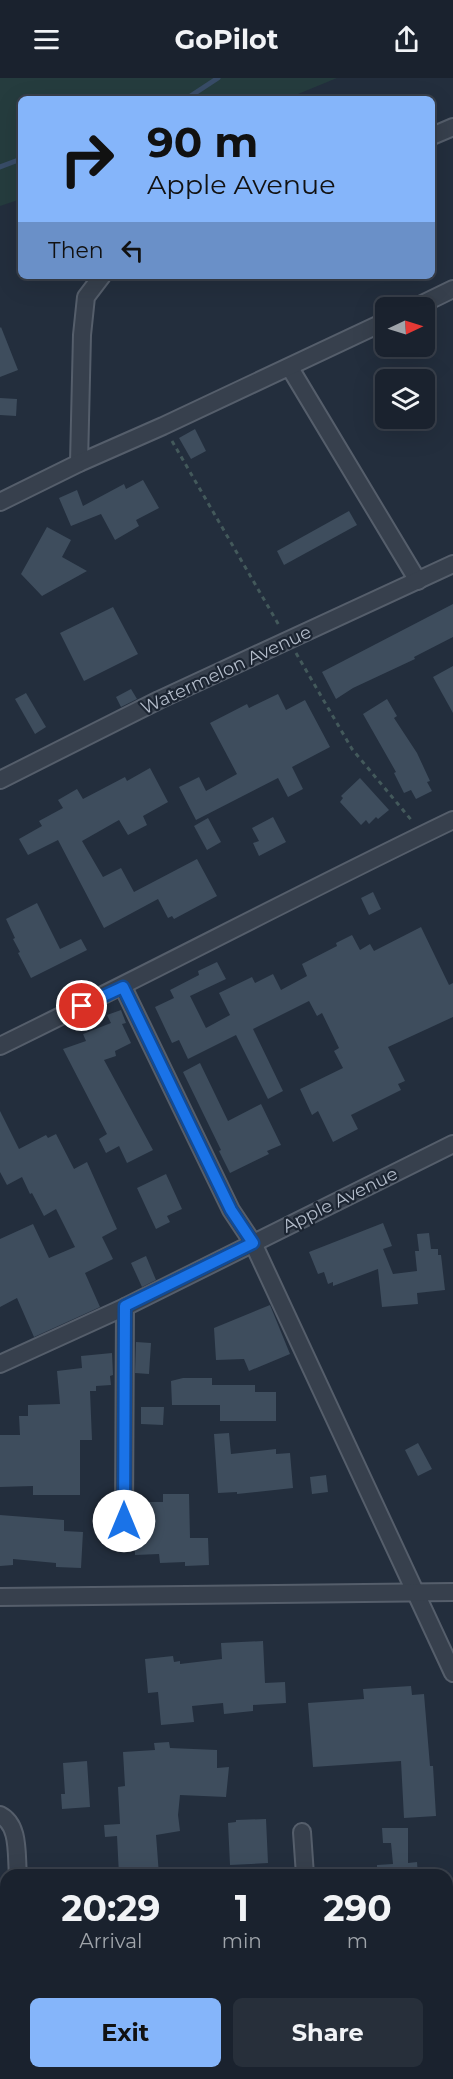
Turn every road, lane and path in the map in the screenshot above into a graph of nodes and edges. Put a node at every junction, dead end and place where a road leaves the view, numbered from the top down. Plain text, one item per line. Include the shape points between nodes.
1 (453, 127) edge
2 (435, 135) edge
3 (100, 279) edge
4 (453, 289) edge
5 (435, 298) edge
6 (375, 326) edge
7 (290, 368) junction
8 (79, 463) junction
9 (0, 502) edge
10 (453, 564) edge
11 (418, 581) junction
12 (0, 780) edge
13 (453, 820) edge
14 (123, 987) junction
15 (0, 1046) edge
16 (453, 1144) edge
17 (253, 1243) junction
18 (125, 1306) junction
19 (0, 1364) edge
20 (124, 1521) dead end
21 (415, 1592) junction
22 (453, 1593) edge
23 (0, 1597) edge
24 (453, 1673) edge
25 (0, 1815) edge
26 (302, 1832) dead end
27 (18, 1869) edge
28 (305, 1869) edge

1 - 2 street
3 - 8 street via 86,297
4 - 5 street
6 - 7 street
7 - 8 street
7 - 11 street
8 - 9 street
10 - 11 street, Watermelon Avenue
11 - 12 street, Watermelon Avenue via 159,700
13 - 14 street
14 - 15 street
14 - 17 street via 231,1210
16 - 17 street, Apple Avenue
17 - 18 street, Apple Avenue
17 - 21 street
18 - 19 street, Apple Avenue
18 - 20 street
21 - 22 street
21 - 23 street
21 - 24 street
25 - 27 street via 7,1819 15,1834
26 - 28 street

